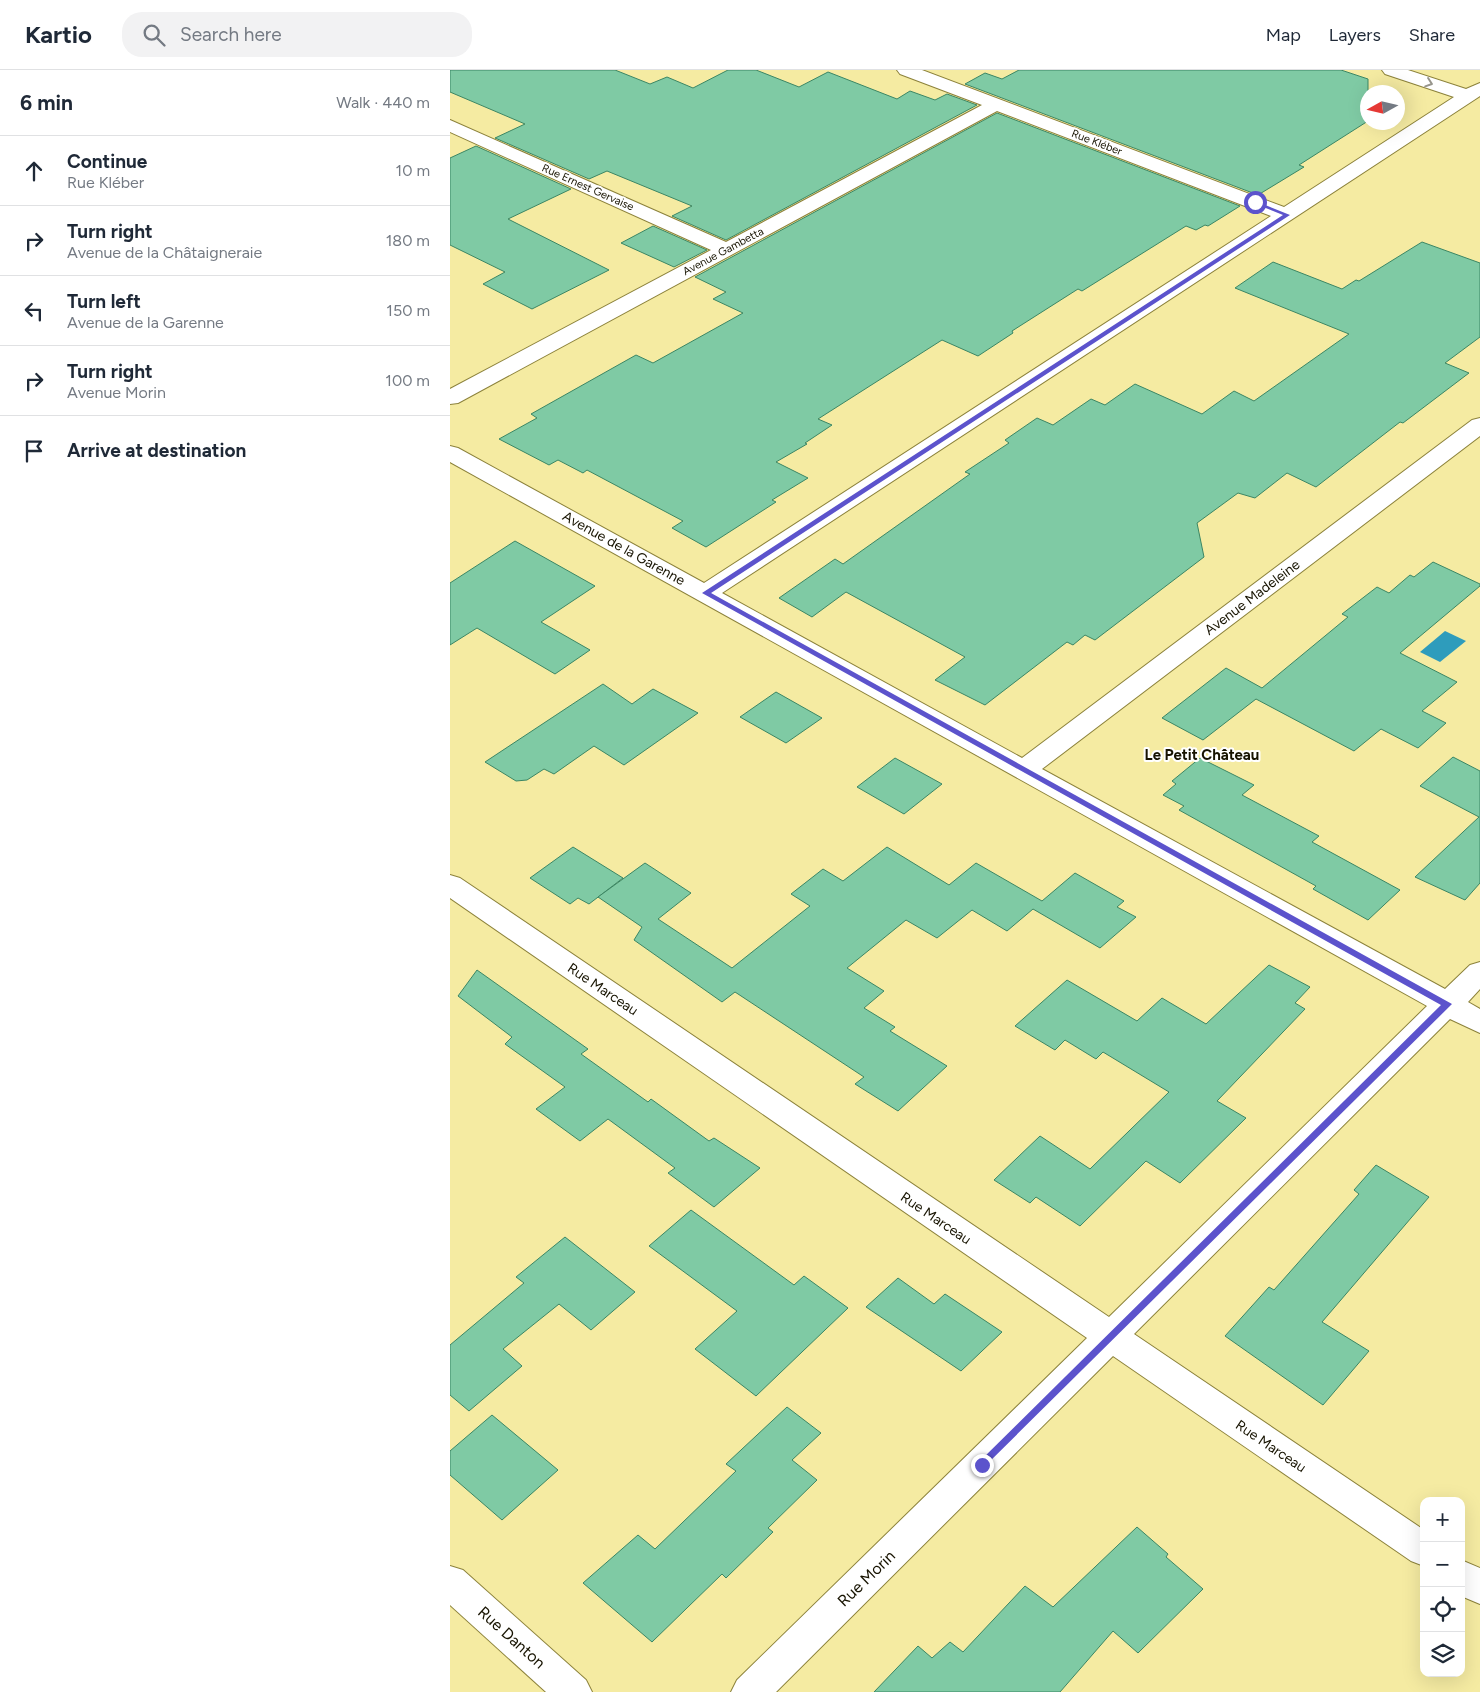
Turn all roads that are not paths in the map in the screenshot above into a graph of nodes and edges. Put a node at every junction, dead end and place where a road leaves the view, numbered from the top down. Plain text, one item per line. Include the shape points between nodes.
1 (906, 70) edge
2 (1391, 70) edge
3 (1474, 92) edge
4 (997, 104) junction
5 (450, 125) edge
6 (1287, 215) junction
7 (725, 249) junction
8 (450, 398) edge
9 (1480, 425) edge
10 (450, 452) edge
11 (706, 593) junction
12 (1024, 770) junction
13 (450, 885) edge
14 (1480, 972) edge
15 (1447, 1004) junction
16 (1480, 1022) edge
17 (1110, 1337) junction
18 (1420, 1547) edge
19 (1465, 1579) edge
20 (450, 1582) edge
21 (1480, 1588) edge
22 (573, 1692) edge
23 (750, 1692) edge

1 - 4 street, Rue Kléber
2 -> 3 street
3 - 6 street
4 - 6 street, Rue Kléber
4 - 7 street, Avenue Gambetta
5 - 7 street, Rue Ernest Gervaise
6 - 11 street
7 - 8 street, Avenue Gambetta
9 - 12 street, Avenue Madeleine
10 - 11 street, Avenue de la Garenne
11 - 12 street, Avenue de la Garenne
12 - 15 street, Avenue de la Garenne
13 - 17 street, Rue Marceau
14 - 15 street, Rue Morin
15 - 16 street, Avenue de la Garenne
15 - 17 street, Rue Morin
17 - 18 street, Rue Marceau
17 - 23 street, Rue Morin
19 - 21 street
20 - 22 street, Rue Danton

